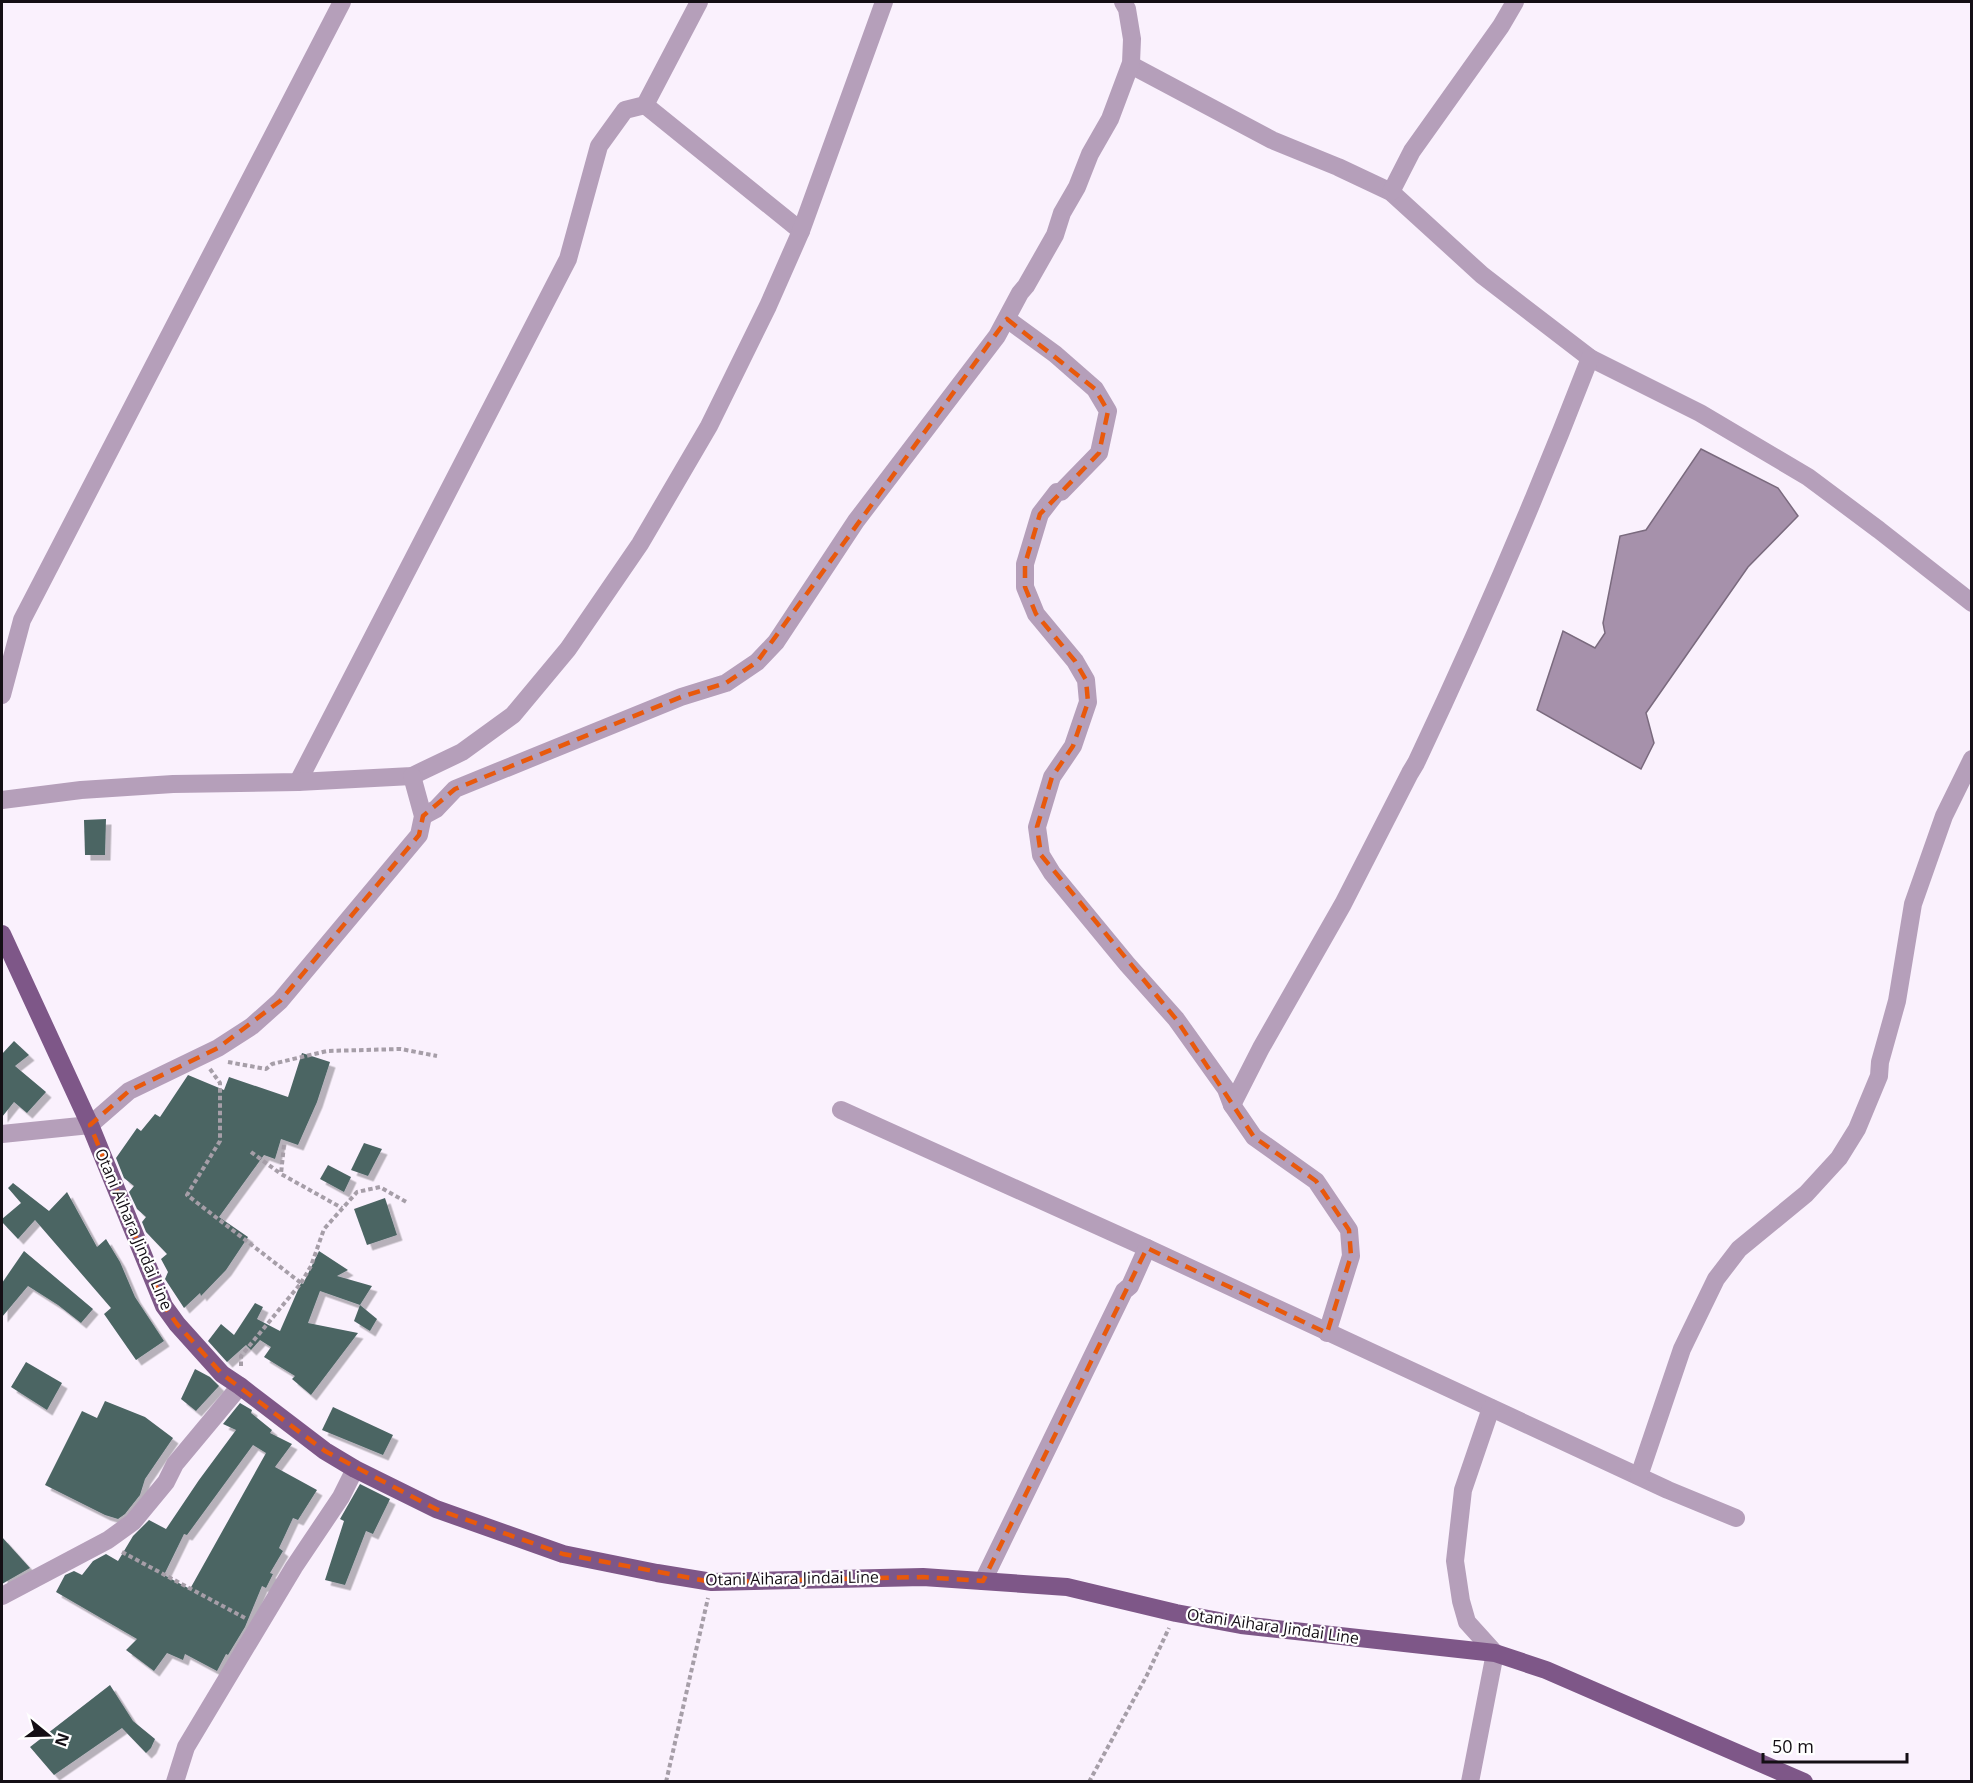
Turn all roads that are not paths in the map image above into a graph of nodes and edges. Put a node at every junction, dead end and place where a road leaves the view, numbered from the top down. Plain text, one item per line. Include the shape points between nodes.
1 (342, 2) edge
2 (699, 2) edge
3 (1123, 2) edge
4 (1515, 2) edge
5 (880, 3) edge
6 (1131, 65) junction
7 (645, 105) junction
8 (1390, 192) junction
9 (801, 231) junction
10 (1007, 319) junction
11 (1590, 358) junction
12 (1971, 603) edge
13 (2, 695) edge
14 (1971, 759) edge
15 (412, 776) junction
16 (298, 782) junction
17 (2, 800) edge
18 (423, 816) junction
19 (2, 934) edge
20 (1232, 1105) junction
21 (841, 1110) dead end
22 (90, 1125) junction
23 (2, 1134) edge
24 (1147, 1248) junction
25 (1327, 1333) junction
26 (240, 1386) junction
27 (1491, 1408) junction
28 (355, 1469) junction
29 (1639, 1476) junction
30 (1736, 1518) dead end
31 (983, 1581) junction
32 (2, 1596) edge
33 (1495, 1653) junction
34 (175, 1782) edge
35 (1470, 1782) edge
36 (1804, 1782) edge

1 - 13 street via 22,620
2 - 7 street
3 - 6 street via 1132,39
4 - 8 street via 1412,151
5 - 9 street
6 - 8 street via 1272,140
6 - 10 street via 1055,235
7 - 9 street
7 - 16 street via 625,110 599,146 568,259
8 - 11 street via 1482,275
9 - 15 street via 709,426 640,544 568,649 513,715 462,752
10 - 18 street via 856,521 776,642 758,662 726,683 681,697 455,789 436,809
10 - 20 street via 1095,389 1108,411 1099,453 1057,492 1040,514 1025,564 1025,587 1036,614 1075,661 1086,680 1088,702 1072,746 1052,777 1037,827 1041,855 1176,1019 1226,1089
11 - 12 street via 1700,413 1808,477
11 - 20 street via 1467,656 1416,763 1344,904
14 - 29 street via 1944,816 1913,904 1899,992 1879,1076 1857,1130 1839,1158 1806,1194 1739,1249 1716,1279 1683,1349
15 - 16 street
15 - 18 street
16 - 17 street via 173,784
18 - 22 street via 419,835 280,1001 252,1026 218,1048 129,1092
19 - 22 main road, Otani Aihara Jindai Line
20 - 25 street via 1254,1137 1316,1181 1349,1230 1351,1256
21 - 24 street
22 - 23 street
22 - 26 main road, Otani Aihara Jindai Line via 164,1306 222,1374
24 - 25 street
24 - 31 street
25 - 27 street
26 - 28 main road, Otani Aihara Jindai Line
26 - 32 street via 133,1522 103,1543
27 - 29 street
27 - 33 street via 1463,1490 1455,1561 1467,1622
28 - 31 main road, Otani Aihara Jindai Line via 436,1509 563,1554 712,1582 923,1577
28 - 34 street via 186,1747
29 - 30 street
31 - 33 main road, Otani Aihara Jindai Line via 1067,1587 1241,1625
33 - 35 street
33 - 36 main road, Otani Aihara Jindai Line via 1546,1670

